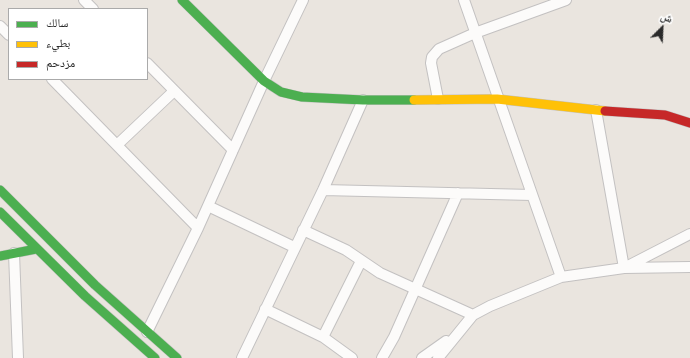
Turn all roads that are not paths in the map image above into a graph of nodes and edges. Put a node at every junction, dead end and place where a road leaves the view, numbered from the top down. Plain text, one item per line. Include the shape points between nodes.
1 (84, 0) edge
2 (182, 0) edge
3 (303, 0) edge
4 (464, 0) edge
5 (566, 0) edge
6 (92, 8) edge
7 (0, 26) edge
8 (475, 33) junction
9 (8, 34) edge
10 (148, 64) edge
11 (53, 80) edge
12 (264, 81) junction
13 (174, 91) junction
14 (438, 99) junction
15 (497, 99) junction
16 (363, 100) junction
17 (596, 110) junction
18 (690, 123) edge
19 (117, 145) junction
20 (233, 150) junction
21 (0, 190) edge
22 (322, 190) junction
23 (458, 193) junction
24 (532, 195) junction
25 (208, 206) junction
26 (0, 212) edge
27 (198, 228) junction
28 (303, 230) junction
29 (690, 234) edge
30 (294, 247) junction
31 (36, 249) junction
32 (14, 253) junction
33 (0, 256) edge
34 (361, 261) junction
35 (690, 267) edge
36 (624, 268) junction
37 (561, 277) junction
38 (416, 290) junction
39 (265, 309) junction
40 (473, 315) junction
41 (147, 332) junction
42 (456, 334) junction
43 (323, 337) junction
44 (145, 355) edge
45 (18, 358) edge
46 (155, 358) edge
47 (177, 358) edge
48 (242, 358) edge
49 (352, 358) edge
50 (382, 358) edge
51 (422, 358) edge
52 (438, 358) edge

1 - 6 street
2 - 12 street
3 - 12 street
4 - 8 street
5 - 8 street
7 - 9 street
8 - 14 street via 439,49 432,57
8 - 15 street
10 - 13 street
11 - 19 street
12 - 16 street via 281,92 302,97
12 - 20 street
13 - 19 street
13 - 20 street
14 - 15 street
14 - 16 street
15 - 17 street
15 - 24 street
16 - 22 street
17 - 18 street via 665,115
17 - 36 street
19 - 27 street
20 - 25 street
21 - 41 street via 95,285
22 - 23 street
22 - 28 street
23 - 24 street
23 - 38 street
24 - 37 street
25 - 27 street
25 - 30 street
26 - 31 street
27 - 41 street
28 - 30 street
28 - 34 street via 346,250
29 - 36 street
30 - 39 street
31 - 32 street
31 - 44 street
32 - 33 street
32 - 45 street
34 - 38 street
34 - 43 street
35 - 36 street
36 - 37 street
37 - 40 street
38 - 40 street
38 - 50 street
39 - 43 street
39 - 48 street
40 - 42 street
41 - 47 street
42 - 51 street
42 - 52 street
43 - 49 street
44 - 46 street

